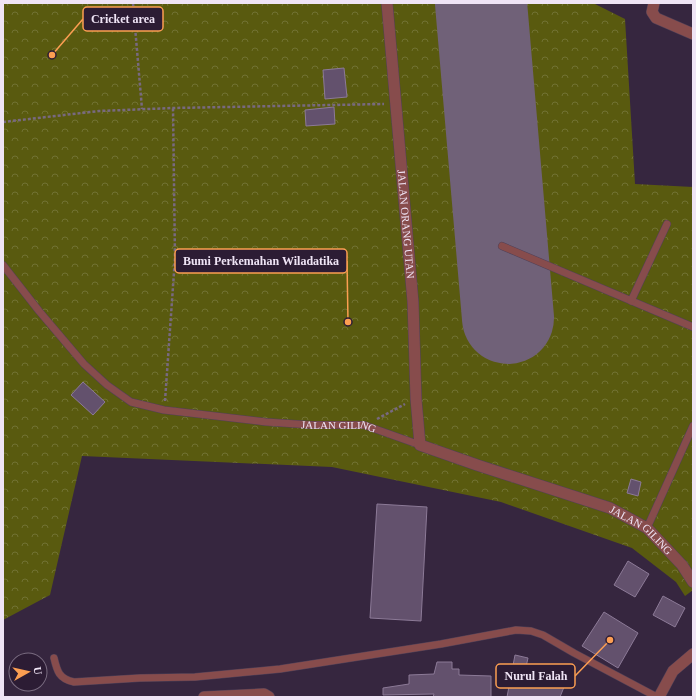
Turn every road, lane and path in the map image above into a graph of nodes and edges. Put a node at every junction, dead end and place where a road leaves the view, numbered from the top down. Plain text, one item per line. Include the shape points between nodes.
1 (133, 3) edge
2 (387, 3) edge
3 (654, 3) edge
4 (693, 34) edge
5 (396, 104) junction
6 (173, 108) junction
7 (142, 109) junction
8 (3, 122) edge
9 (667, 224) dead end
10 (502, 246) dead end
11 (3, 265) edge
12 (631, 301) junction
13 (693, 327) edge
14 (416, 399) junction
15 (164, 410) junction
16 (364, 425) junction
17 (693, 426) edge
18 (420, 445) junction
19 (647, 528) junction
20 (693, 582) edge
21 (693, 654) edge
22 (54, 658) dead end
23 (204, 697) edge
24 (269, 697) edge
25 (658, 697) edge

1 - 7 path
2 - 5 street, JALAN ORANG UTAN
3 - 4 street via 652,12 658,19
5 - 6 path
5 - 14 street, JALAN ORANG UTAN via 413,302
6 - 7 path
6 - 15 path via 175,258
7 - 8 path via 99,111
9 - 12 lane
10 - 12 lane
11 - 15 lane, JALAN GILING via 96,376 131,402
12 - 13 lane
14 - 16 path
14 - 18 street, JALAN ORANG UTAN
15 - 16 lane, JALAN GILING via 266,422
16 - 18 lane, JALAN GILING
17 - 19 lane
18 - 19 street, JALAN GILING via 610,508
19 - 20 street, JALAN GILING via 682,565
21 - 25 street via 673,671
22 - 25 lane via 60,675 66,681 195,677 280,669 516,630 543,635
23 - 24 street via 264,694

